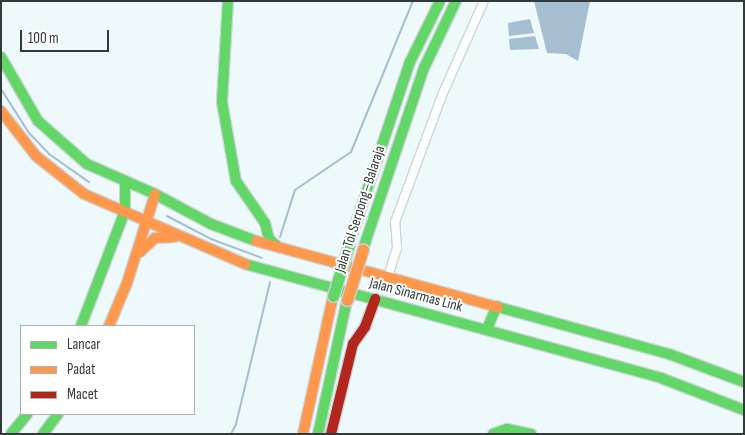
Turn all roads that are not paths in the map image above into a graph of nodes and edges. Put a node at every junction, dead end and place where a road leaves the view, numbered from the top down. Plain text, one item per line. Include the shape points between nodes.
1 (228, 1) edge
2 (440, 1) edge
3 (456, 1) edge
4 (484, 1) edge
5 (1, 57) edge
6 (1, 111) edge
7 (125, 180) junction
8 (155, 194) junction
9 (125, 211) junction
10 (148, 220) junction
11 (183, 239) junction
12 (277, 246) junction
13 (134, 261) junction
14 (388, 277) junction
15 (375, 299) junction
16 (497, 306) junction
17 (81, 325) edge
18 (109, 325) edge
19 (487, 329) junction
20 (744, 382) edge
21 (744, 410) edge
22 (26, 415) edge
23 (57, 415) edge
24 (11, 434) edge
25 (43, 434) edge
26 (303, 434) edge
27 (318, 434) edge
28 (331, 434) edge
29 (493, 434) edge
30 (531, 434) edge

1 - 12 main road via 222,102 236,181
2 - 26 main road, Jalan Tol Serpong–Balaraja, bridge via 410,62 349,244 333,296
3 - 27 main road, Jalan Tol Serpong–Balaraja, bridge via 424,68 363,249 347,300
4 - 14 street via 443,93 395,222 396,248
5 - 7 main road via 26,103 54,138 87,164
6 - 9 main road, Jalan Sinarmas Link via 36,156 84,194
7 - 8 main road, Jalan Sinarmas Link
7 - 9 main road
8 - 10 main road
8 - 12 main road, Jalan Sinarmas Link via 211,224
9 - 10 main road, Jalan Sinarmas Link
9 - 17 main road
10 - 11 main road, Jalan Sinarmas Link
10 - 13 main road
11 - 13 main road via 155,238 145,244
11 - 15 main road, Jalan Sinarmas Link via 229,260
12 - 14 main road, Jalan Sinarmas Link
13 - 18 main road
14 - 16 main road, Jalan Sinarmas Link
15 - 19 main road, Jalan Sinarmas Link
15 - 28 main road via 353,344
16 - 19 main road
16 - 20 main road, Jalan Sinarmas Link via 669,354
19 - 21 main road, Jalan Sinarmas Link via 661,378
22 - 24 main road
23 - 25 main road
29 - 30 main road via 507,430

